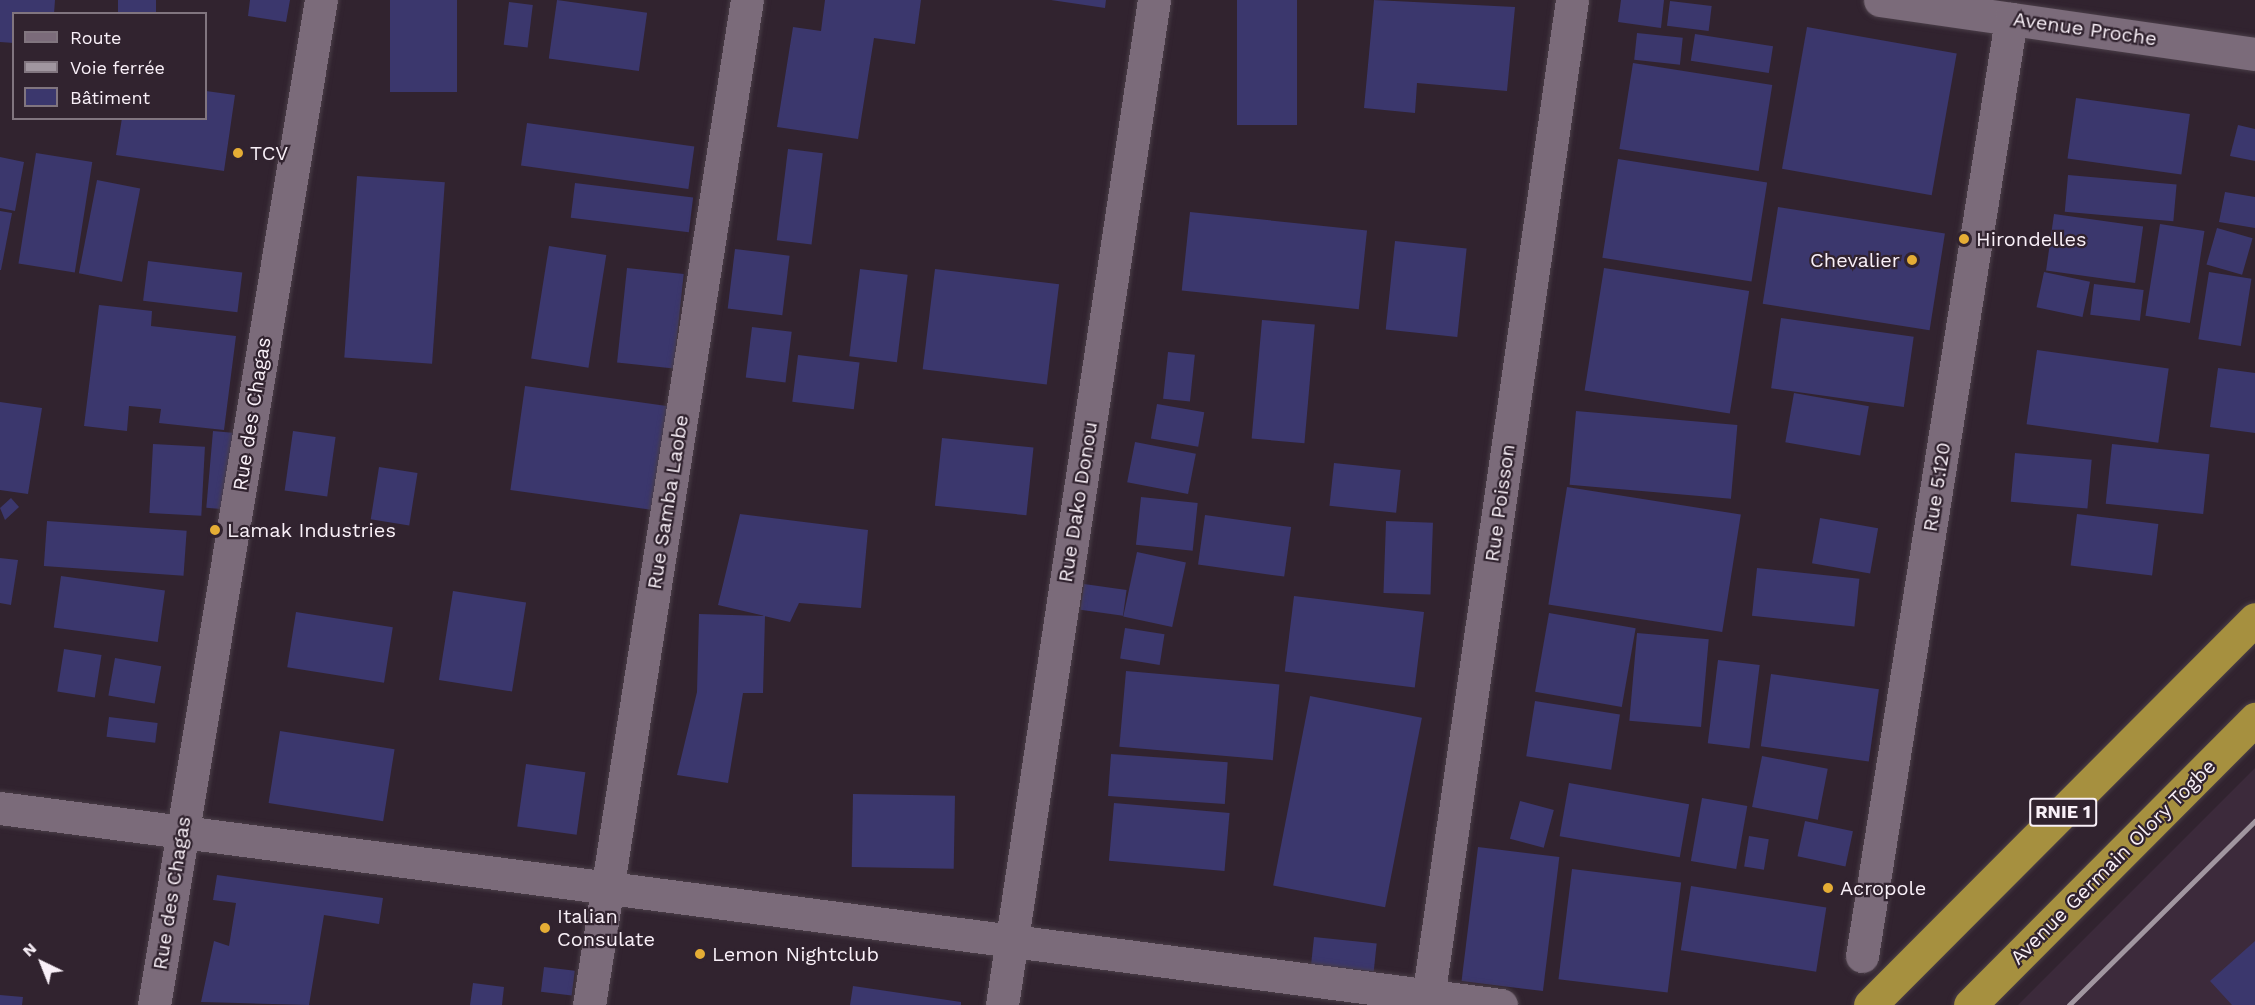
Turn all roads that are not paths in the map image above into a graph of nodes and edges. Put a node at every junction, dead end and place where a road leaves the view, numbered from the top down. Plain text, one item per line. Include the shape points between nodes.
1 (321, 0) edge
2 (747, 0) edge
3 (1154, 0) edge
4 (1572, 0) edge
5 (1880, 0) edge
6 (2011, 19) junction
7 (2255, 54) edge
8 (2255, 619) edge
9 (2255, 719) edge
10 (0, 808) edge
11 (182, 832) junction
12 (608, 888) junction
13 (1012, 941) junction
14 (1862, 956) dead end
15 (1428, 1000) edge
16 (154, 1005) edge
17 (589, 1005) edge
18 (1002, 1005) edge
19 (1501, 1005) edge
20 (1870, 1005) edge
21 (1971, 1005) edge

1 - 11 street, Rue des Chagas
2 - 12 street, Rue Samba Laobe
3 - 13 street, Rue Dako Donou
4 - 15 street, Rue Poisson
5 - 6 street, Avenue Proche
6 - 7 street, Avenue Proche
6 - 14 street, Rue 5.120
8 - 20 highway, RNIE 1
9 - 21 highway, Avenue Germain Olory Togbe
10 - 11 street
11 - 12 street
11 - 16 street, Rue des Chagas
12 - 13 street
12 - 17 street, Rue Samba Laobe
13 - 15 street
13 - 18 street, Rue Dako Donou
15 - 19 street

